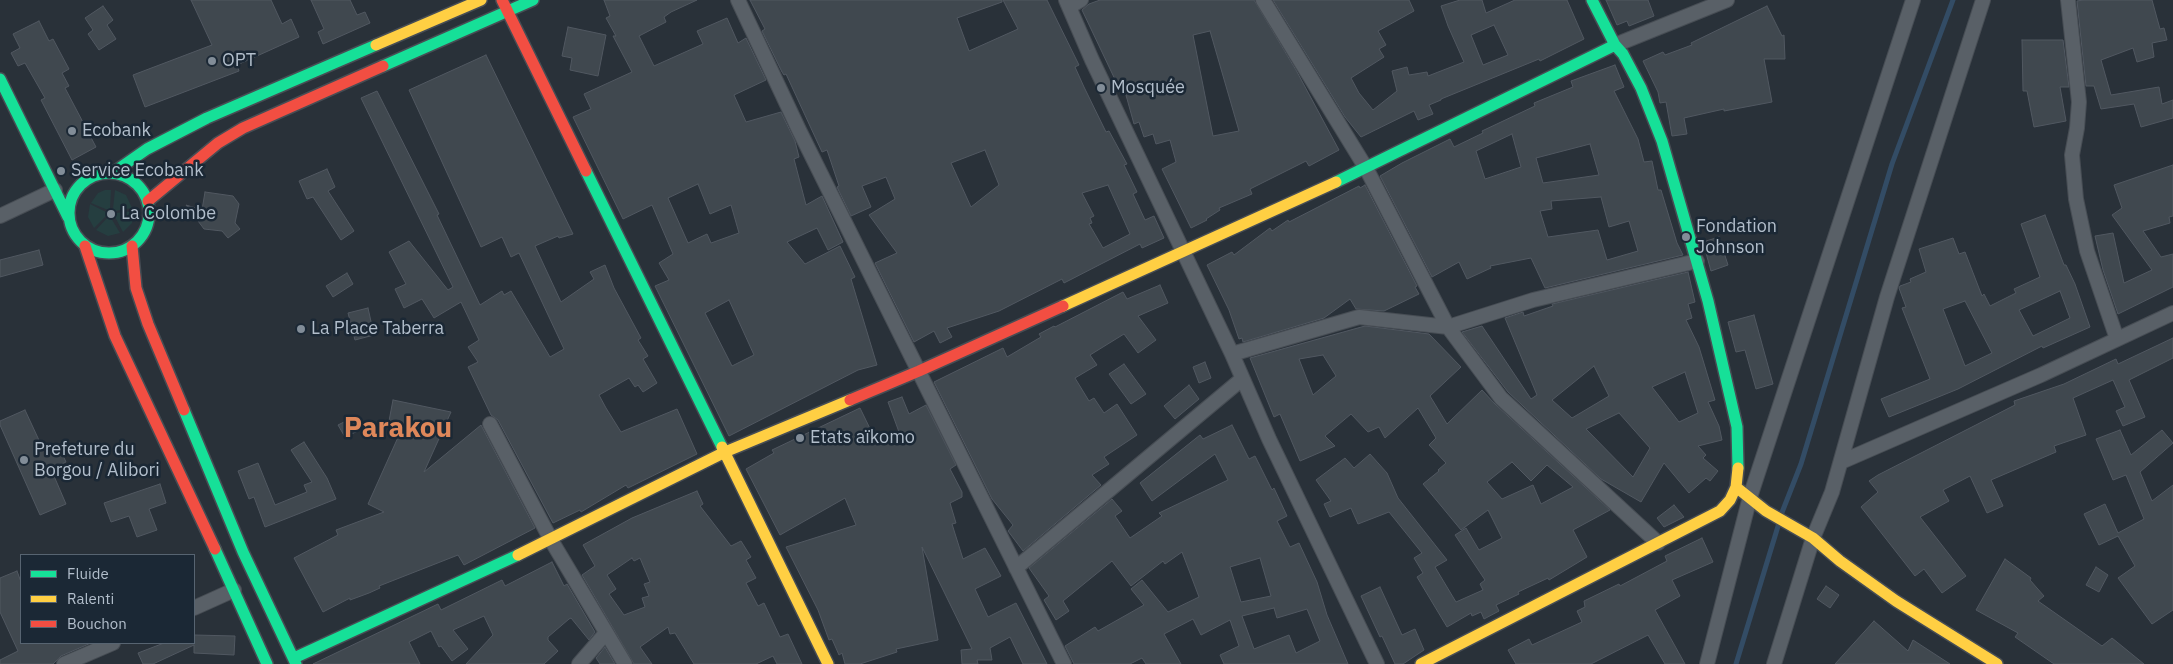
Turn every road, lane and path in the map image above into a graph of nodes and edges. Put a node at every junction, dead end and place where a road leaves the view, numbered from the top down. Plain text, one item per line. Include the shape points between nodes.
1 (481, 0) edge
2 (502, 0) edge
3 (533, 0) edge
4 (738, 0) edge
5 (1263, 0) edge
6 (1592, 0) edge
7 (1727, 0) edge
8 (1912, 0) edge
9 (1983, 0) edge
10 (2068, 0) edge
11 (1072, 2) edge
12 (507, 11) junction
13 (1614, 45) junction
14 (0, 79) edge
15 (38, 159) junction
16 (1366, 168) junction
17 (114, 172) junction
18 (71, 180) junction
19 (55, 190) junction
20 (148, 201) junction
21 (0, 216) edge
22 (68, 217) junction
23 (85, 246) junction
24 (132, 246) junction
25 (1181, 251) junction
26 (1697, 261) junction
27 (2173, 313) edge
28 (1448, 327) junction
29 (2117, 339) junction
30 (1232, 354) junction
31 (918, 371) junction
32 (1242, 379) junction
33 (490, 424) dead end
34 (725, 452) junction
35 (1841, 462) junction
36 (1736, 487) junction
37 (1750, 497) junction
38 (1813, 538) junction
39 (551, 540) junction
40 (1658, 543) junction
41 (1016, 568) junction
42 (234, 590) junction
43 (195, 608) edge
44 (606, 634) junction
45 (111, 644) edge
46 (295, 661) edge
47 (64, 664) edge
48 (267, 664) edge
49 (579, 664) edge
50 (625, 664) edge
51 (828, 664) edge
52 (1064, 664) edge
53 (1378, 664) edge
54 (1421, 664) edge
55 (1707, 664) edge
56 (1774, 664) edge
57 (1998, 664) edge

1 - 17 street via 207,118 147,149
2 - 12 street
3 - 12 street
4 - 31 street
5 - 16 street
6 - 13 street
7 - 13 street
8 - 37 street
9 - 35 street via 1887,297
10 - 29 street via 2079,102 2072,155 2076,199 2087,251
11 - 25 street
12 - 20 street via 243,128 218,143
12 - 34 street
13 - 16 street
13 - 26 street via 1637,80 1662,141
14 - 15 street
15 - 18 street
15 - 19 street
16 - 25 street
16 - 28 street
17 - 18 street
17 - 20 street via 135,182
18 - 22 street
19 - 21 street
19 - 22 street
20 - 24 street via 149,218 144,234
22 - 23 street via 74,233
23 - 24 street via 100,252 117,253
23 - 42 street via 115,336
24 - 46 street via 136,288 148,324 243,552
25 - 30 street
25 - 31 street
26 - 28 street via 1533,300
26 - 36 street via 1737,427 1739,458
27 - 29 street
28 - 30 street via 1359,317
28 - 40 street via 1501,398
29 - 35 street via 2041,376
30 - 32 street
31 - 34 street
31 - 41 street
32 - 41 street
32 - 53 street
33 - 39 street
34 - 39 street
34 - 51 street
35 - 38 street
36 - 37 street
36 - 40 street via 1720,510
37 - 38 street via 1766,511
37 - 55 street
38 - 56 street
38 - 57 street via 1896,601
39 - 44 street
39 - 46 street
40 - 54 street
41 - 52 street
42 - 43 street
42 - 48 street
44 - 49 street
44 - 50 street
45 - 47 street

